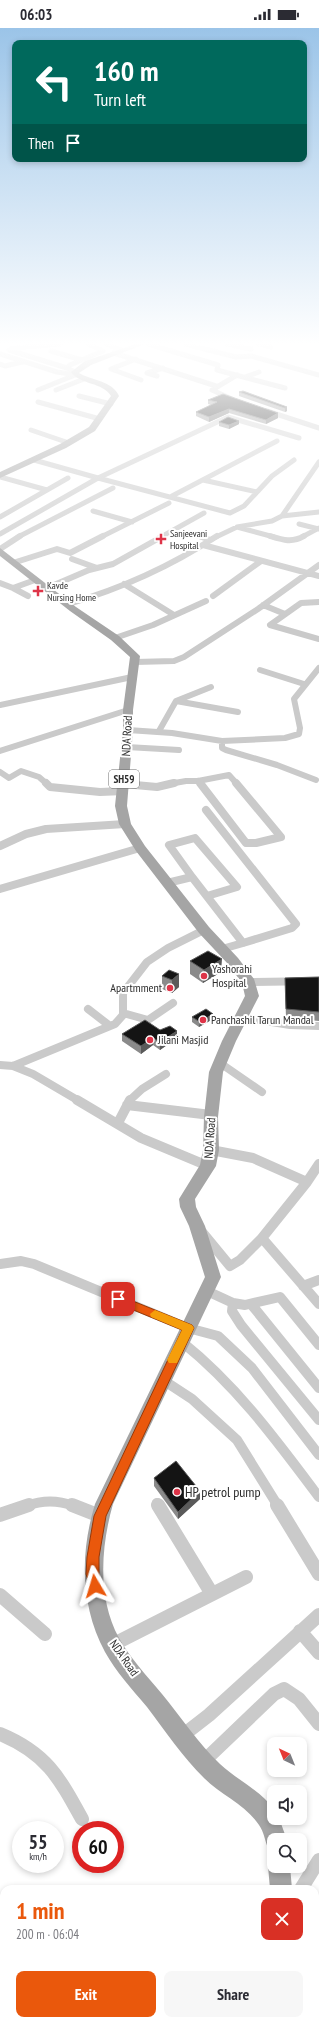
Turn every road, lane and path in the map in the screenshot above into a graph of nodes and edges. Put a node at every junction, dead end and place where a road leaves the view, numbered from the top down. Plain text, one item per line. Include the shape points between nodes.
1 (52, 437) edge
2 (79, 437) edge
3 (185, 437) edge
4 (277, 441) dead end
5 (69, 443) junction
6 (34, 460) junction
7 (294, 460) dead end
8 (319, 462) edge
9 (0, 476) edge
10 (68, 478) dead end
11 (98, 478) junction
12 (203, 480) junction
13 (113, 488) dead end
14 (47, 490) junction
15 (257, 492) junction
16 (172, 496) junction
17 (169, 503) dead end
18 (92, 511) dead end
19 (319, 512) edge
20 (204, 513) dead end
21 (282, 516) junction
22 (0, 517) edge
23 (132, 522) junction
24 (299, 524) dead end
25 (237, 528) junction
26 (319, 528) edge
27 (189, 533) dead end
28 (0, 534) edge
29 (210, 540) junction
30 (203, 545) junction
31 (0, 550) edge
32 (72, 559) dead end
33 (261, 561) junction
34 (16, 562) junction
35 (319, 565) edge
36 (97, 568) junction
37 (308, 572) junction
38 (319, 576) edge
39 (36, 580) junction
40 (0, 583) edge
41 (124, 584) junction
42 (13, 588) junction
43 (47, 588) junction
44 (28, 596) dead end
45 (213, 596) dead end
46 (206, 601) dead end
47 (319, 602) edge
48 (68, 604) junction
49 (263, 605) junction
50 (286, 614) junction
51 (174, 615) junction
52 (115, 638) junction
53 (319, 639) edge
54 (135, 662) junction
55 (319, 668) edge
56 (260, 670) dead end
57 (132, 677) junction
58 (304, 684) junction
59 (211, 687) dead end
60 (176, 701) junction
61 (0, 705) edge
62 (128, 710) junction
63 (238, 712) dead end
64 (128, 730) junction
65 (160, 731) junction
66 (222, 740) junction
67 (127, 747) junction
68 (179, 750) dead end
69 (0, 751) edge
70 (0, 772) edge
71 (316, 780) dead end
72 (198, 782) junction
73 (124, 788) junction
74 (206, 810) dead end
75 (125, 824) junction
76 (0, 846) edge
77 (140, 848) junction
78 (192, 878) junction
79 (167, 883) junction
80 (0, 889) edge
81 (207, 896) junction
82 (204, 930) junction
83 (243, 943) junction
84 (222, 949) junction
85 (319, 981) edge
86 (249, 982) junction
87 (173, 1003) dead end
88 (88, 1009) dead end
89 (123, 1013) junction
90 (110, 1026) junction
91 (319, 1026) edge
92 (236, 1028) junction
93 (220, 1063) junction
94 (0, 1065) edge
95 (13, 1066) junction
96 (166, 1074) dead end
97 (262, 1092) dead end
98 (127, 1105) junction
99 (211, 1115) junction
100 (118, 1121) dead end
101 (209, 1158) junction
102 (319, 1164) edge
103 (307, 1182) junction
104 (197, 1226) junction
105 (262, 1238) junction
106 (0, 1264) edge
107 (319, 1280) edge
108 (304, 1286) junction
109 (207, 1291) junction
110 (233, 1303) junction
111 (251, 1304) junction
112 (319, 1304) edge
113 (185, 1335) junction
114 (319, 1345) edge
115 (163, 1380) junction
116 (319, 1388) edge
117 (319, 1420) edge
118 (319, 1454) edge
119 (319, 1497) edge
120 (157, 1503) dead end
121 (0, 1515) edge
122 (100, 1516) junction
123 (319, 1574) edge
124 (246, 1577) dead end
125 (212, 1594) junction
126 (0, 1595) edge
127 (319, 1615) edge
128 (300, 1631) junction
129 (45, 1634) dead end
130 (112, 1645) junction
131 (319, 1653) edge
132 (319, 1724) edge
133 (0, 1734) edge
134 (193, 1748) junction
135 (82, 1819) dead end
136 (274, 1833) edge
137 (319, 1860) edge
138 (281, 1873) edge
139 (282, 1885) edge
140 (303, 1885) edge

1 - 5 street
2 - 5 main road
3 - 11 street
4 - 12 street
5 - 6 main road
6 - 9 main road
6 - 11 street
7 - 15 street via 272,476
8 - 21 street
9 - 14 street
10 - 14 street
11 - 16 street
11 - 28 street
12 - 15 street
12 - 16 street
13 - 31 street via 18,536
14 - 22 street
15 - 16 street via 244,506 230,513
17 - 23 street
18 - 23 street
19 - 21 street
20 - 36 street via 113,564
21 - 25 street via 272,521
23 - 34 street via 70,554 57,549
24 - 26 street
25 - 26 street via 288,541 298,540
25 - 29 street
27 - 29 street
29 - 30 street
30 - 33 street
30 - 41 street via 191,554
31 - 34 main road
32 - 36 street
33 - 37 street
33 - 45 street
34 - 39 main road
35 - 37 street
36 - 43 street
37 - 38 street
37 - 49 street
39 - 42 street
39 - 43 main road
40 - 42 street
41 - 48 street via 102,594
41 - 51 street
42 - 44 street
43 - 48 main road
46 - 51 street
47 - 50 street via 305,602
48 - 52 main road
49 - 50 street
49 - 54 street via 180,660
50 - 53 street via 270,625
51 - 52 street
52 - 54 main road via 135,656
54 - 57 main road, NDA Road / SH59
55 - 58 street
56 - 58 street
57 - 61 street
57 - 62 main road, NDA Road / SH59
58 - 66 street via 294,699 299,734 285,738
59 - 60 street
60 - 63 street
60 - 65 street
62 - 64 main road, NDA Road / SH59
62 - 69 street
64 - 65 street
64 - 67 main road, NDA Road / SH59
65 - 66 street
66 - 71 street via 222,748 226,750
67 - 68 street
67 - 73 main road, NDA Road / SH59
70 - 73 street via 9,778 21,772 39,777 50,787 100,792
72 - 72 street via 246,843 256,844 281,837 229,775
72 - 73 street
73 - 75 main road, NDA Road / SH59 via 120,806
74 - 83 street via 296,924 292,928
75 - 76 street via 33,832
75 - 77 main road, NDA Road / SH59
77 - 79 main road, NDA Road / SH59
77 - 80 street
78 - 79 street
78 - 81 street
78 - 81 street via 169,845 195,838 237,887
79 - 82 main road, NDA Road / SH59
81 - 83 street
82 - 84 main road, NDA Road / SH59
82 - 89 street via 147,962 123,993
83 - 84 street
84 - 86 main road, NDA Road / SH59
85 - 86 street
86 - 92 main road, NDA Road via 252,996
87 - 89 street via 148,1020
88 - 90 street
89 - 90 street via 121,1019
90 - 95 street
91 - 92 street
92 - 93 main road, NDA Road
93 - 97 street
93 - 99 main road, NDA Road via 215,1079
94 - 95 street
95 - 101 street via 33,1074 141,1138
96 - 98 street via 142,1089
98 - 99 street
98 - 100 street
99 - 101 main road, NDA Road
101 - 103 street via 253,1158
101 - 104 main road, NDA Road via 187,1199
102 - 103 street
103 - 105 street
104 - 105 street via 230,1266 240,1260
104 - 109 main road, NDA Road via 213,1277
105 - 108 street
106 - 113 street via 21,1261 34,1264
107 - 108 street
108 - 112 street
109 - 110 street
109 - 113 main road, NDA Road
110 - 111 street
110 - 117 street via 232,1310 241,1325
111 - 114 street via 280,1297
111 - 116 street
113 - 115 main road, NDA Road
113 - 118 street via 218,1336 252,1368
113 - 119 street via 248,1403
115 - 122 main road, NDA Road
115 - 123 street via 192,1399 237,1440
120 - 125 street
121 - 122 street via 46,1501
122 - 130 main road, NDA Road via 93,1557 93,1574 103,1622
124 - 125 street
125 - 130 street
126 - 129 street
127 - 128 street
128 - 131 street
128 - 134 street via 209,1715
130 - 134 main road, NDA Road
132 - 134 street via 300,1700 284,1689
133 - 135 street via 18,1742 46,1761 55,1771
134 - 136 main road, NDA Road via 221,1779 262,1810
137 - 140 street
138 - 139 main road

